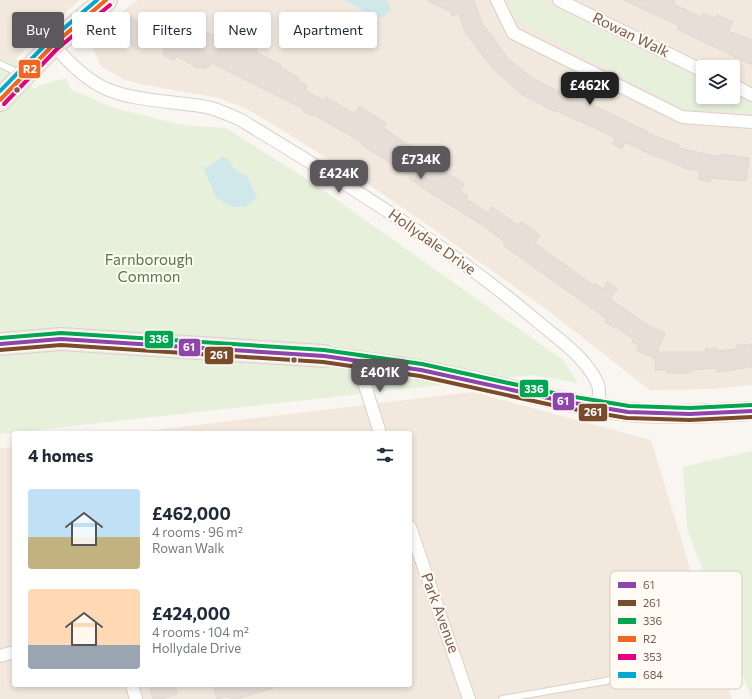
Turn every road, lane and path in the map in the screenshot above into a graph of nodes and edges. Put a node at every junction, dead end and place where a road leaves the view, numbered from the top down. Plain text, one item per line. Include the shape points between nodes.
1 (106, 0) edge
2 (497, 0) edge
3 (559, 0) edge
4 (64, 36) edge
5 (50, 48) edge
6 (56, 48) edge
7 (0, 64) edge
8 (696, 68) edge
9 (23, 75) junction
10 (740, 89) edge
11 (752, 95) edge
12 (0, 100) edge
13 (752, 122) edge
14 (0, 344) edge
15 (324, 356) joint
16 (357, 360) junction
17 (598, 407) junction
18 (752, 411) edge
19 (379, 431) edge
20 (412, 540) edge
21 (414, 552) edge
22 (12, 653) edge
23 (0, 656) edge
24 (610, 679) edge
25 (133, 687) edge
26 (136, 699) edge
27 (469, 699) edge
28 (502, 699) edge

1 - 4 highway
2 - 13 street via 513,33 682,117
3 - 8 street, Rowan Walk
5 - 9 highway
6 - 17 street, Hollydale Drive via 80,71 106,88 123,94 203,106 224,112 342,181 508,296 579,356 600,390
7 - 9 lane
9 - 12 highway
10 - 11 street
14 - 15 highway via 61,339
15 - 16 main road
16 - 17 main road via 452,375
16 - 19 street
17 - 18 main road via 662,414 704,415
20 - 21 street, Park Avenue
21 - 27 street, Park Avenue
22 - 23 street
24 - 28 lane
25 - 26 street

